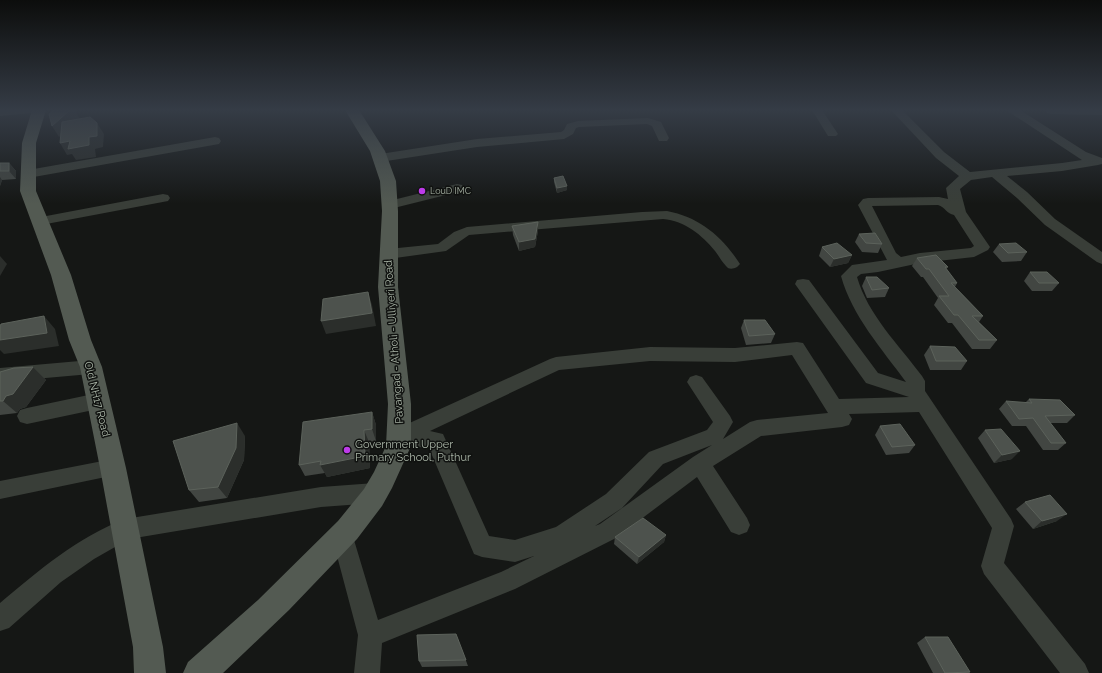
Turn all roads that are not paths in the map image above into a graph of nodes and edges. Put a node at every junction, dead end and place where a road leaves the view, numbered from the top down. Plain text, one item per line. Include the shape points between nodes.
1 (29, 141) edge
2 (373, 141) edge
3 (494, 141) edge
4 (927, 141) edge
5 (1061, 141) edge
6 (215, 142) dead end
7 (380, 158) junction
8 (1098, 161) edge
9 (28, 174) junction
10 (996, 174) junction
11 (967, 176) junction
12 (456, 188) dead end
13 (162, 198) dead end
14 (390, 205) junction
15 (958, 212) junction
16 (41, 221) junction
17 (388, 254) junction
18 (1102, 259) edge
19 (898, 263) junction
20 (732, 264) dead end
21 (803, 284) dead end
22 (91, 367) junction
23 (0, 375) edge
24 (696, 382) dead end
25 (920, 398) junction
26 (98, 401) junction
27 (834, 407) junction
28 (27, 416) dead end
29 (399, 437) junction
30 (700, 463) junction
31 (113, 468) junction
32 (0, 490) edge
33 (375, 493) junction
34 (739, 525) dead end
35 (125, 529) junction
36 (343, 537) junction
37 (0, 619) edge
38 (370, 635) junction
39 (150, 673) edge
40 (199, 673) edge
41 (367, 673) edge
42 (1076, 673) edge

1 - 9 main road, Old NH17 Road
2 - 7 main road, Pavangad - Atholi - Ulliyeri Road
3 - 7 street
4 - 11 street
5 - 8 street via 1082,155
6 - 9 street
7 - 14 main road, Pavangad - Atholi - Ulliyeri Road
8 - 10 street via 1062,168
9 - 16 main road, Old NH17 Road via 28,191
10 - 11 street
10 - 18 street via 1050,222
11 - 15 street via 953,188
12 - 14 street
13 - 16 street
14 - 17 main road, Pavangad - Atholi - Ulliyeri Road
15 - 19 street via 983,247 974,252
15 - 19 street via 939,201 868,202 866,205 890,255
16 - 22 main road, Old NH17 Road
17 - 20 street via 441,248 458,234 467,232 670,216 696,225 718,244
17 - 29 main road, Pavangad - Atholi - Ulliyeri Road via 390,314 400,415
19 - 25 street via 856,270 849,276 850,286 868,316 916,381
21 - 25 street via 872,378
22 - 23 street
22 - 26 main road, Old NH17 Road
24 - 29 street via 723,422 714,436 656,458 614,501 562,536 515,550 482,546 436,440
25 - 27 street
25 - 42 street via 1003,526 992,566
26 - 28 street
26 - 31 main road, Old NH17 Road
27 - 29 street via 797,348 735,355 650,354 556,364
27 - 30 street via 842,419 757,428
29 - 33 main road, Pavangad - Atholi - Ulliyeri Road via 399,446 384,480
30 - 34 street
30 - 38 street via 608,531 507,581
31 - 32 street
31 - 35 main road, Old NH17 Road
33 - 35 street via 322,497
33 - 36 main road, Pavangad - Atholi - Ulliyeri Road
35 - 37 street via 59,570
35 - 39 main road, Old NH17 Road via 148,647
36 - 38 street
36 - 40 main road, Pavangad - Atholi - Ulliyeri Road via 231,647
38 - 41 street

